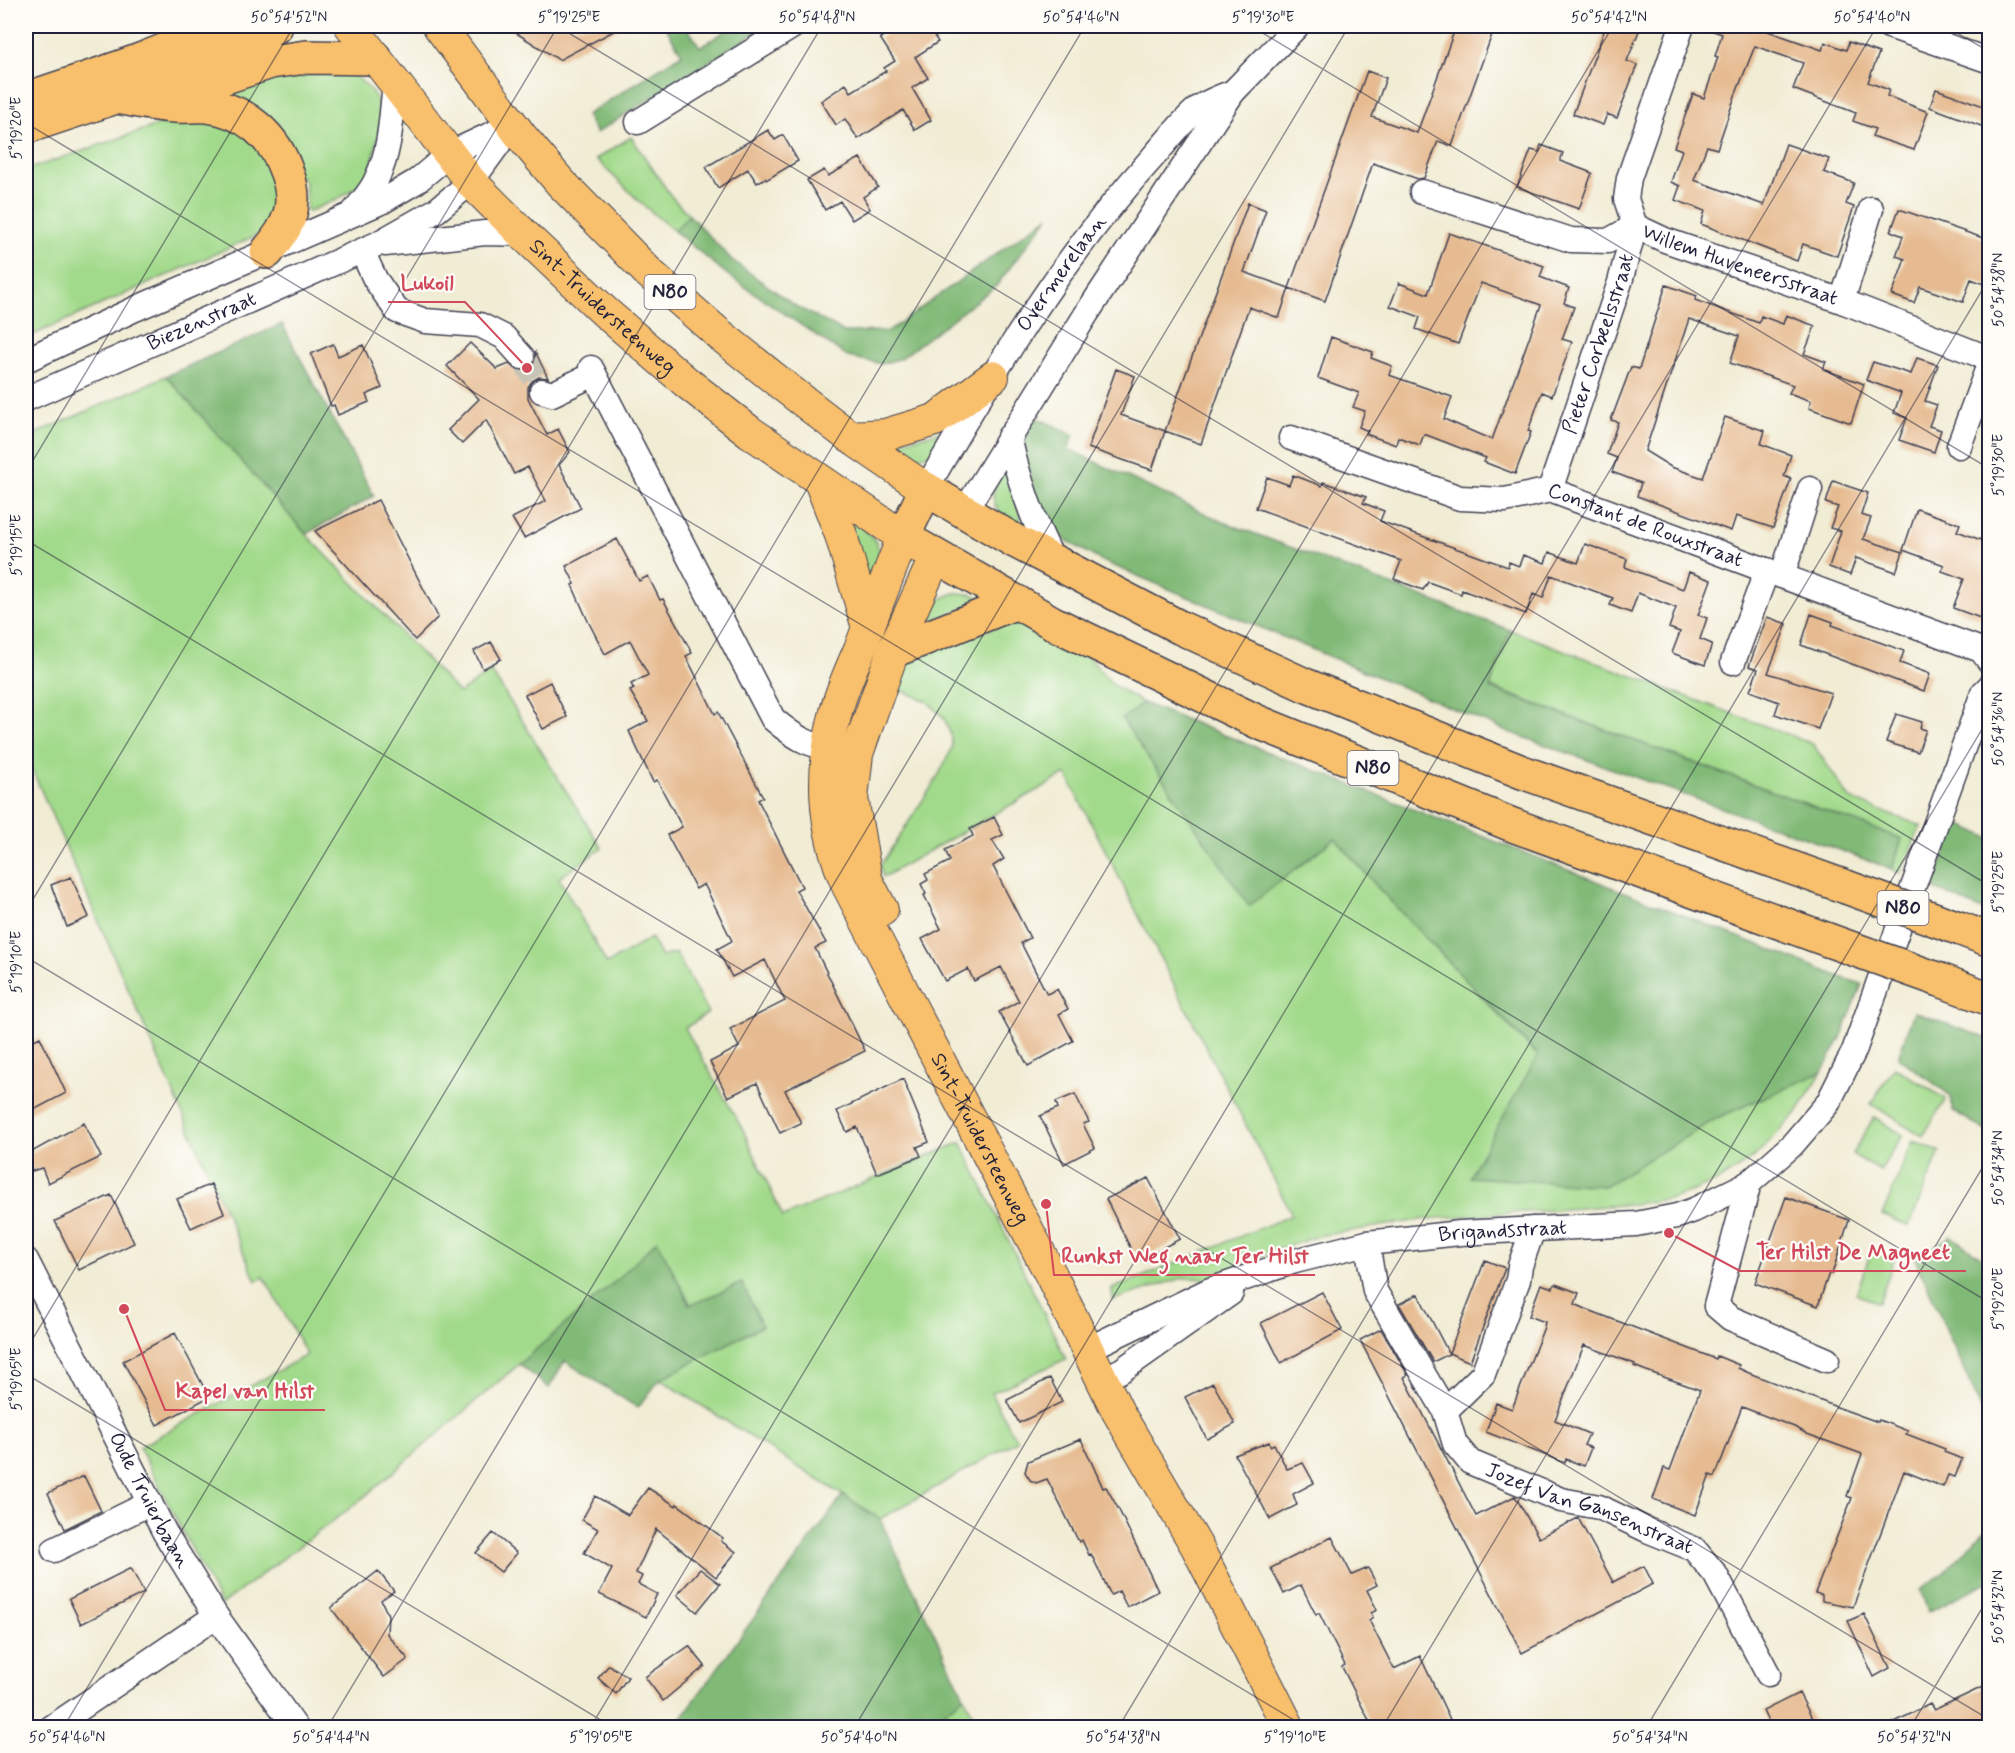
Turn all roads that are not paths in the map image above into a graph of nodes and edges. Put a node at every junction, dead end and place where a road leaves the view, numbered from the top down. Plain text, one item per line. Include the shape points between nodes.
1 (276, 26) edge
2 (351, 26) edge
3 (439, 26) edge
4 (793, 26) edge
5 (1297, 26) edge
6 (1682, 26) edge
7 (1889, 26) edge
8 (211, 27) edge
9 (375, 58) junction
10 (1989, 61) edge
11 (394, 84) junction
12 (1233, 92) junction
13 (116, 97) junction
14 (26, 99) edge
15 (638, 122) dead end
16 (513, 124) junction
17 (26, 127) edge
18 (449, 154) junction
19 (471, 182) junction
20 (1422, 192) dead end
21 (1871, 209) dead end
22 (350, 216) junction
23 (1635, 226) junction
24 (523, 234) junction
25 (369, 248) junction
26 (267, 252) junction
27 (1842, 301) junction
28 (522, 357) tunnel mouth
29 (26, 360) edge
30 (1989, 360) edge
31 (993, 376) junction
32 (542, 391) dead end
33 (26, 399) edge
34 (850, 437) junction
35 (1009, 437) junction
36 (1291, 438) dead end
37 (1959, 446) dead end
38 (820, 481) junction
39 (926, 489) junction
40 (1810, 489) dead end
41 (1550, 490) junction
42 (964, 512) junction
43 (903, 537) junction
44 (936, 556) junction
45 (1054, 562) junction
46 (1774, 573) junction
47 (1017, 602) junction
48 (868, 628) junction
49 (893, 651) junction
50 (1733, 662) dead end
51 (1989, 662) edge
52 (1989, 686) edge
53 (843, 751) junction
54 (1975, 935) edge
55 (1989, 999) edge
56 (1749, 1183) junction
57 (1533, 1229) junction
58 (1366, 1242) junction
59 (26, 1260) edge
60 (1255, 1276) junction
61 (1096, 1344) junction
62 (1827, 1360) dead end
63 (1112, 1375) junction
64 (1445, 1411) junction
65 (150, 1503) junction
66 (54, 1550) dead end
67 (216, 1616) junction
68 (1768, 1674) dead end
69 (51, 1728) edge
70 (296, 1728) edge
71 (1289, 1728) edge

1 - 13 highway via 201,66
2 - 9 main road, Sint-Truidersteenweg / N80
3 - 16 main road, N80
4 - 15 street
5 - 12 street, Overmerelaan
6 - 23 street, Pieter Corbeelsstraat via 1629,178 1626,199
7 - 10 street
8 - 14 highway via 152,56
9 - 11 main road, Sint-Truidersteenweg / N80
9 - 13 highway via 306,57 271,62 196,87
11 - 18 main road, Sint-Truidersteenweg / N80
11 - 22 street, Biezenstraat via 385,158 377,180
12 - 31 street, Overmerelaan via 1198,108 1127,186 1044,298
12 - 35 street, Overmerelaan
13 - 17 highway
13 - 26 highway via 173,106 208,106 242,118 268,135 284,162 293,199 282,234
16 - 18 street, Biezenstraat
16 - 19 street, Biezenstraat
16 - 34 main road, N80 via 560,183 649,273 727,341
18 - 19 main road, Sint-Truidersteenweg / N80
18 - 22 street, Biezenstraat via 417,181
19 - 24 main road, Sint-Truidersteenweg / N80
19 - 25 street, Biezenstraat via 437,210
20 - 23 street, Willem Huveneersstraat via 1571,240 1608,241
21 - 27 street
22 - 26 street, Biezenstraat
23 - 27 street, Willem Huveneersstraat
23 - 41 street, Pieter Corbeelsstraat
24 - 25 street, Biezenstraat via 456,235
24 - 38 main road, Sint-Truidersteenweg / N80 via 686,382
25 - 28 street via 375,279 397,311 425,321 480,325 504,336
25 - 33 street, Biezenstraat
26 - 29 street, Biezenstraat
27 - 30 street, Willem Huveneersstraat
30 - 37 street
31 - 34 main road via 935,420 885,435
31 - 39 street, Overmerelaan
32 - 53 street via 552,394 592,371 773,719 794,737
34 - 39 main road, N80
35 - 42 street, Overmerelaan
35 - 45 street via 1034,523
36 - 41 street, Constant de Rouxstraat via 1460,498 1505,500
38 - 43 main road, Sint-Truidersteenweg / N80
38 - 48 main road via 841,535
39 - 42 highway, N80
39 - 43 highway, Sint-Truidersteenweg
40 - 46 street
41 - 46 street, Constant de Rouxstraat
42 - 44 highway, Sint-Truidersteenweg
42 - 45 highway, N80
43 - 44 highway, Sint-Truidersteenweg / N80
43 - 48 main road, Sint-Truidersteenweg
44 - 47 highway, N80
44 - 49 main road, Sint-Truidersteenweg
45 - 54 highway, N80, bridge via 1181,628 1305,685 1522,772
46 - 50 street
46 - 51 street, Constant de Rouxstraat via 1981,650
47 - 49 highway
47 - 55 highway, N80, bridge via 1258,722 1510,824
48 - 53 main road, Sint-Truidersteenweg via 837,707
49 - 53 main road, Sint-Truidersteenweg
52 - 56 street, Brigandsstraat via 1983,693 1854,1051 1828,1103 1792,1145
53 - 61 main road, Sint-Truidersteenweg via 825,795 837,862 1051,1275
56 - 57 street, Brigandsstraat via 1694,1210 1651,1222
56 - 62 street via 1716,1306 1730,1318
57 - 58 street, Brigandsstraat
57 - 64 street via 1483,1374
58 - 60 street, Brigandsstraat
58 - 64 street, Jozef Van Gansenstraat via 1375,1291
59 - 65 street, Oude Truierbaan
60 - 61 street, Brigandsstraat via 1209,1290
60 - 63 street, Brigandsstraat
61 - 63 main road, Sint-Truidersteenweg
63 - 71 main road, Sint-Truidersteenweg via 1151,1431 1197,1547
64 - 68 street, Jozef Van Gansenstraat via 1455,1444 1470,1462 1561,1500 1599,1507 1694,1549 1715,1574
65 - 66 street
65 - 67 street, Oude Truierbaan
67 - 69 street
67 - 70 street, Oude Truierbaan

